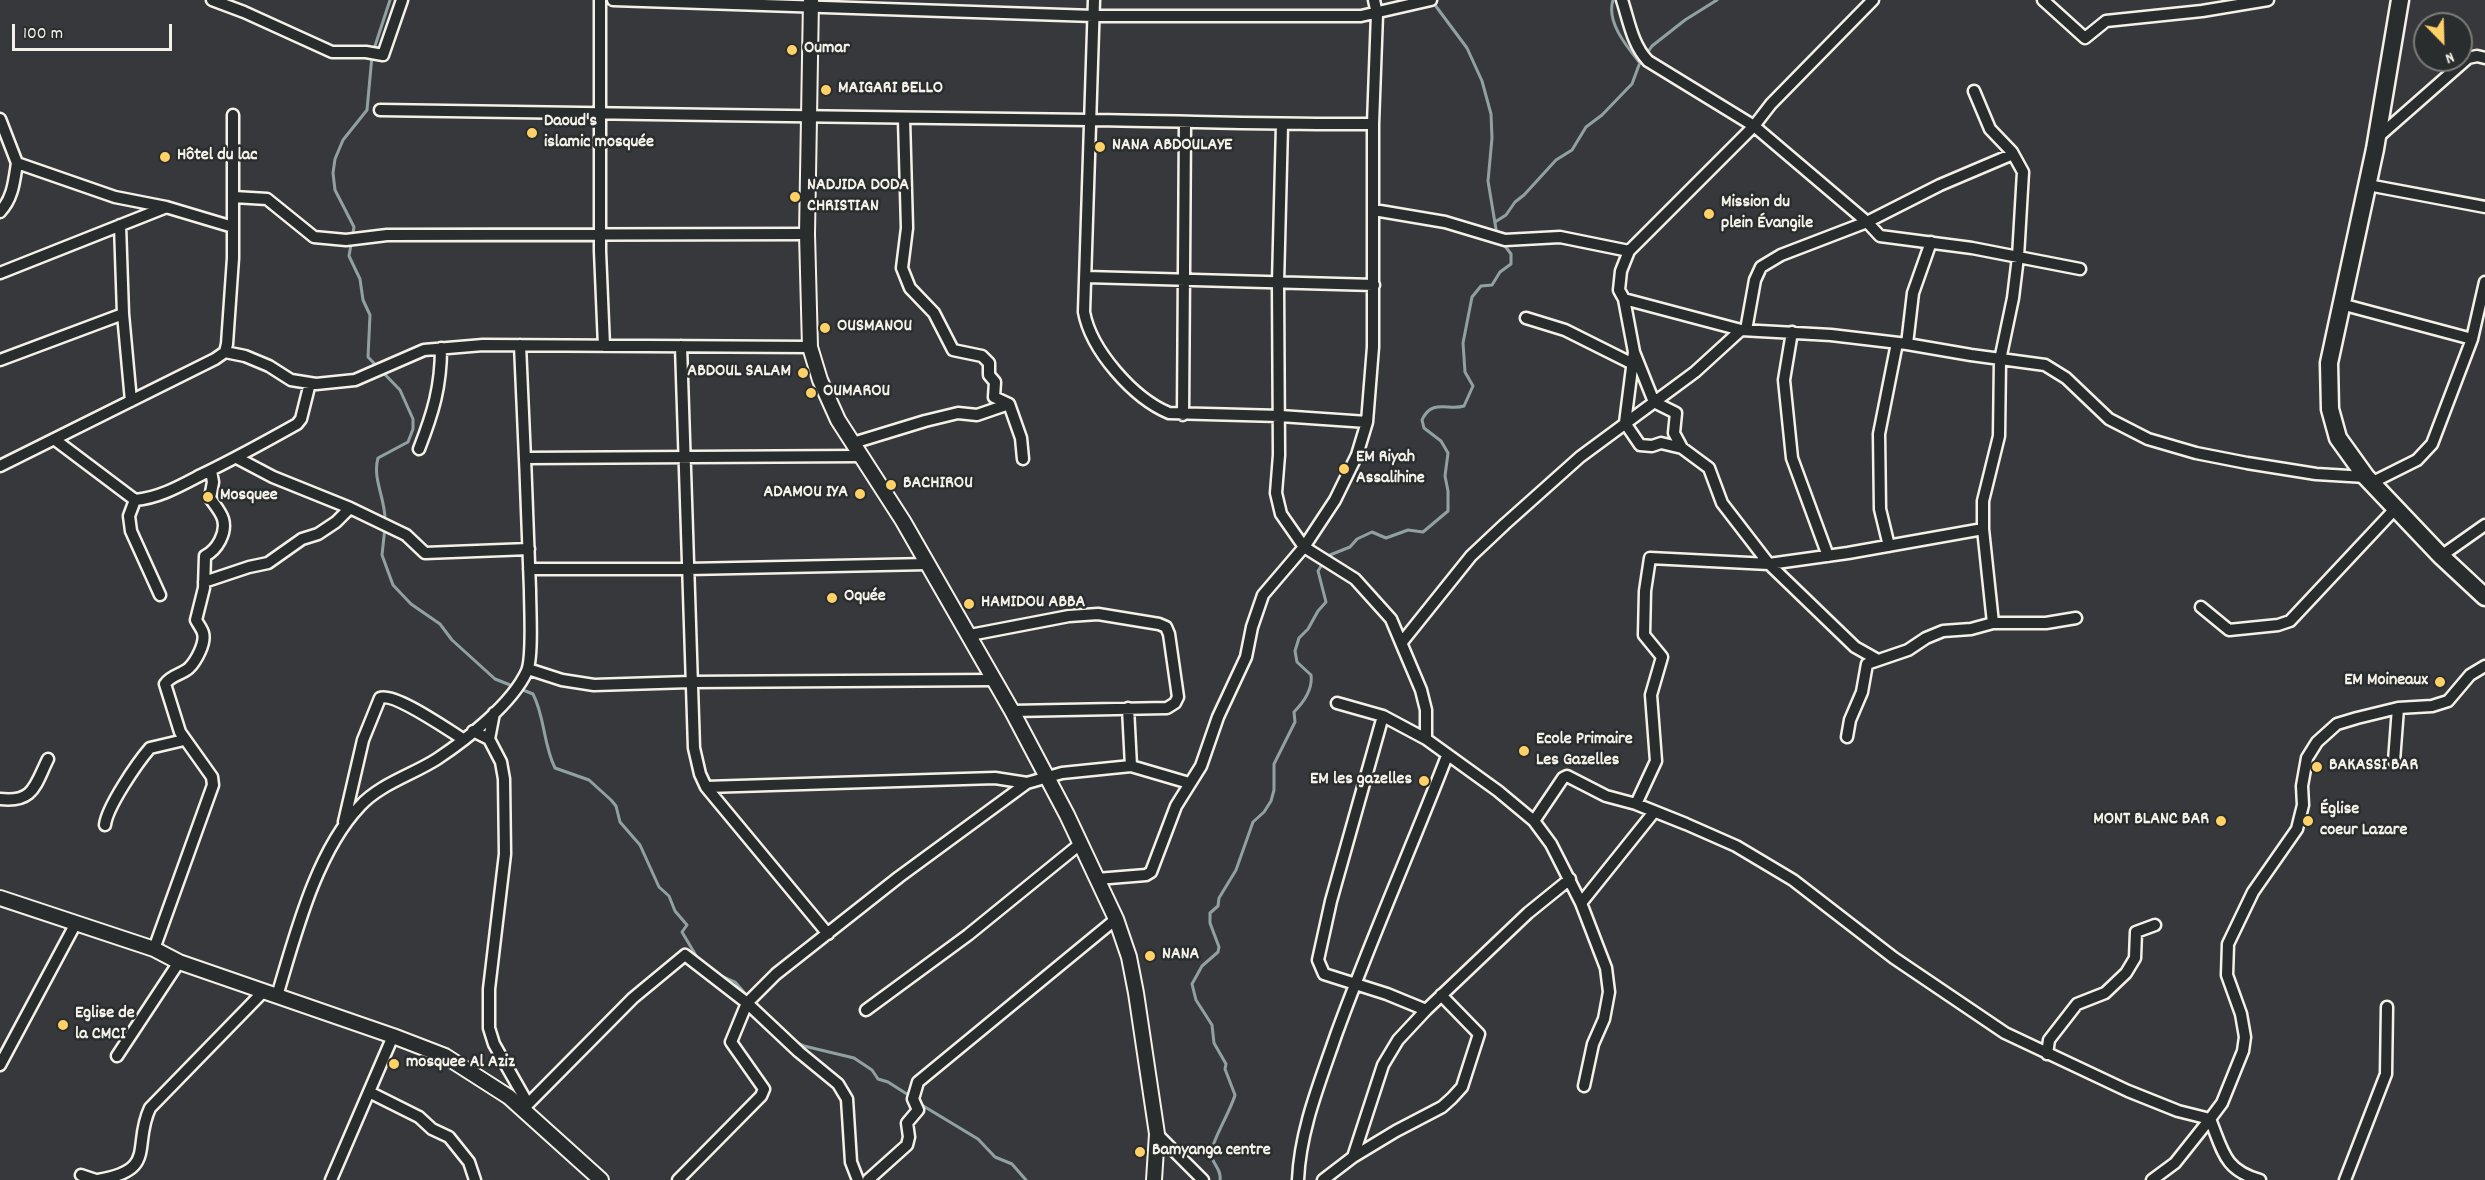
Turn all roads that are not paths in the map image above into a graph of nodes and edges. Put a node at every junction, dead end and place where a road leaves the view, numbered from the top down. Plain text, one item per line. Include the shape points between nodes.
1 (212, 0) edge
2 (402, 0) edge
3 (600, 0) edge
4 (613, 0) edge
5 (1094, 0) edge
6 (1374, 0) edge
7 (1622, 0) edge
8 (1873, 0) edge
9 (2043, 0) edge
10 (2268, 0) edge
11 (2400, 0) edge
12 (716, 1) edge
13 (1428, 1) edge
14 (810, 3) edge
15 (920, 5) edge
16 (1377, 14) junction
17 (1094, 16) junction
18 (2485, 58) edge
19 (1974, 91) dead end
20 (380, 110) dead end
21 (602, 114) junction
22 (233, 115) dead end
23 (810, 117) junction
24 (0, 119) edge
25 (904, 119) junction
26 (1090, 120) junction
27 (1185, 123) junction
28 (1373, 124) junction
29 (1282, 125) junction
30 (1754, 126) junction
31 (2377, 138) junction
32 (2013, 154) junction
33 (17, 163) junction
34 (2368, 184) junction
35 (234, 197) junction
36 (166, 207) junction
37 (2485, 207) edge
38 (1374, 210) junction
39 (0, 212) edge
40 (1867, 222) junction
41 (120, 225) junction
42 (233, 227) junction
43 (600, 233) junction
44 (807, 234) junction
45 (1931, 243) junction
46 (1629, 251) junction
47 (2018, 257) junction
48 (2080, 269) dead end
49 (0, 273) edge
50 (1086, 277) junction
51 (1184, 279) junction
52 (2485, 282) edge
53 (1278, 283) junction
54 (1374, 285) junction
55 (1624, 299) junction
56 (2341, 304) junction
57 (123, 314) junction
58 (1526, 318) dead end
59 (1743, 330) junction
60 (1792, 332) junction
61 (2472, 339) junction
62 (1902, 343) junction
63 (520, 345) junction
64 (604, 346) junction
65 (681, 346) junction
66 (810, 347) junction
67 (441, 348) junction
68 (225, 352) junction
69 (1633, 358) junction
70 (0, 360) edge
71 (2000, 360) junction
72 (310, 383) junction
73 (131, 401) junction
74 (1654, 402) junction
75 (1009, 404) junction
76 (1182, 415) junction
77 (1280, 416) junction
78 (1367, 422) junction
79 (1625, 423) junction
80 (54, 439) junction
81 (853, 443) junction
82 (1682, 448) junction
83 (419, 449) dead end
84 (685, 455) junction
85 (862, 456) junction
86 (237, 458) junction
87 (526, 458) junction
88 (1023, 459) dead end
89 (0, 466) edge
90 (211, 471) junction
91 (2368, 480) junction
92 (135, 500) junction
93 (350, 508) junction
94 (2395, 509) junction
95 (2485, 525) edge
96 (1983, 529) junction
97 (1889, 546) junction
98 (1304, 547) junction
99 (529, 549) junction
100 (1828, 556) junction
101 (2441, 556) junction
102 (928, 564) junction
103 (1769, 564) junction
104 (529, 569) junction
105 (688, 569) junction
106 (204, 582) junction
107 (160, 595) dead end
108 (2485, 597) edge
109 (2201, 607) dead end
110 (2076, 618) dead end
111 (1993, 623) junction
112 (969, 635) junction
113 (1402, 642) junction
114 (1878, 660) junction
115 (2485, 666) edge
116 (526, 672) junction
117 (994, 680) junction
118 (690, 682) junction
119 (1337, 704) dead end
120 (1128, 708) junction
121 (2398, 708) junction
122 (1012, 711) junction
123 (494, 713) junction
124 (1383, 716) junction
125 (473, 731) junction
126 (1847, 737) dead end
127 (463, 739) junction
128 (489, 739) junction
129 (1426, 739) junction
130 (184, 740) junction
131 (1448, 756) junction
132 (48, 759) dead end
133 (2394, 761) dead end
134 (1131, 766) junction
135 (1047, 777) junction
136 (1026, 783) junction
137 (1190, 783) junction
138 (706, 787) junction
139 (0, 799) edge
140 (1636, 804) junction
141 (1654, 812) junction
142 (1534, 821) junction
143 (105, 825) dead end
144 (342, 829) junction
145 (1080, 844) junction
146 (1097, 879) junction
147 (1570, 879) junction
148 (0, 898) edge
149 (1581, 903) junction
150 (1116, 919) junction
151 (76, 923) junction
152 (2155, 925) dead end
153 (828, 934) junction
154 (154, 949) junction
155 (179, 962) junction
156 (1355, 984) junction
157 (270, 994) junction
158 (1441, 995) junction
159 (750, 1000) junction
160 (2387, 1007) dead end
161 (866, 1010) dead end
162 (1426, 1010) junction
163 (393, 1036) junction
164 (2047, 1054) junction
165 (117, 1056) dead end
166 (0, 1065) edge
167 (1584, 1086) dead end
168 (369, 1092) junction
169 (526, 1107) junction
170 (2210, 1119) junction
171 (1158, 1134) junction
172 (1353, 1157) junction
173 (81, 1174) dead end
174 (596, 1178) edge
175 (97, 1180) edge
176 (331, 1180) edge
177 (475, 1180) edge
178 (678, 1180) edge
179 (858, 1180) edge
180 (868, 1180) edge
181 (1154, 1180) edge
182 (1203, 1180) edge
183 (1298, 1180) edge
184 (1323, 1180) edge
185 (2152, 1180) edge
186 (2260, 1180) edge
187 (2345, 1180) edge

1 - 2 street via 332,52 383,55
3 - 21 street
4 - 12 street
5 - 17 street
6 - 16 street
7 - 30 street via 1633,36 1645,57
8 - 30 street
9 - 10 street via 2085,38 2106,21
11 - 31 main road
12 - 14 street
13 - 16 street
14 - 15 street
14 - 23 street
15 - 17 street
16 - 17 street
16 - 28 street
17 - 26 street
18 - 31 street via 2468,58
19 - 32 street via 1989,129
20 - 21 street
21 - 23 street
21 - 43 street
22 - 35 street
23 - 25 street
23 - 44 street
24 - 33 street
25 - 26 street
25 - 75 street via 907,228 902,268 910,288 934,313 953,350 982,356 989,363 989,375 995,382 994,397
26 - 27 street
26 - 50 street
27 - 29 street
27 - 51 street
28 - 29 street
28 - 38 street
29 - 53 street
30 - 40 street
30 - 46 street
31 - 34 main road
32 - 40 street
32 - 47 street via 2023,172
33 - 36 street via 115,198
33 - 39 street via 13,191
34 - 37 street
34 - 56 main road
35 - 42 street
35 - 43 street via 267,199 314,237 346,240 387,235
36 - 41 street
36 - 42 street
38 - 46 street via 1444,222 1500,239 1560,237
38 - 54 street
40 - 45 street via 1880,236
40 - 59 street via 1781,255 1761,267
41 - 49 street
41 - 57 street
42 - 68 street
43 - 44 street
43 - 64 street
44 - 66 street
45 - 47 street
45 - 62 street via 1913,293
46 - 55 street via 1619,290
47 - 48 street
47 - 71 street
50 - 51 street
50 - 76 street via 1084,312 1087,327 1101,352 1128,385 1153,406
51 - 53 street
51 - 76 street
52 - 61 street
53 - 54 street
53 - 77 street
54 - 78 street
55 - 59 street
55 - 69 street
56 - 61 street
56 - 91 main road via 2329,363 2330,410 2338,438
57 - 70 street
57 - 73 street
58 - 69 street
59 - 60 street
59 - 74 street
60 - 62 street
60 - 100 street via 1784,381 1792,458
61 - 91 street via 2432,444 2417,460
62 - 71 street
62 - 97 street via 1879,434 1880,509
63 - 64 street
63 - 67 street
63 - 87 street
64 - 65 street
65 - 66 street
65 - 84 street
66 - 81 street via 820,380
67 - 72 street via 414,354 355,380
67 - 83 street via 441,380
68 - 72 street via 269,366 291,381
68 - 73 street
69 - 74 street
69 - 79 street
71 - 91 street via 2045,365 2066,378 2109,418 2148,439 2247,463
71 - 96 street via 1999,436 1983,501
72 - 86 street via 297,424
73 - 80 street
74 - 79 street
74 - 82 street via 1676,413 1674,433
75 - 81 street via 977,415 958,413 925,421
75 - 88 street via 1021,438
76 - 77 street
77 - 78 street
77 - 98 street via 1276,493 1281,514
78 - 98 street via 1357,455 1335,500
79 - 82 street via 1640,445 1661,443
79 - 113 street via 1580,456 1471,556
80 - 89 street
80 - 92 street
81 - 85 street
82 - 103 street via 1709,468 1722,503
84 - 85 street
84 - 87 street
84 - 105 street
85 - 102 street
86 - 90 street
86 - 93 street
87 - 99 street
90 - 92 street via 174,489
90 - 106 street via 210,498 223,520 220,540 214,551 205,556
91 - 94 main road
92 - 107 street via 129,516 131,531
93 - 99 street via 406,535 426,553
93 - 106 street via 336,522 268,563
94 - 101 main road
94 - 109 street via 2290,621 2229,630
95 - 101 street
96 - 97 street
96 - 111 street
97 - 100 street
98 - 113 street via 1355,579 1391,619
98 - 137 street via 1263,595 1246,657 1201,766
99 - 104 street
100 - 103 street
101 - 108 main road
102 - 105 street
102 - 112 street
103 - 114 street via 1842,636
103 - 140 street via 1650,558 1644,635 1662,657 1651,695 1656,761
104 - 105 street
104 - 116 street
105 - 118 street
106 - 130 street via 196,620 204,634 196,659 165,684
110 - 111 street via 2046,623
111 - 114 street via 1943,631 1908,650
112 - 117 street
112 - 120 street via 1098,614 1166,627 1178,698 1167,708
113 - 129 street via 1426,710
114 - 126 street via 1868,664
115 - 121 street via 2470,675 2448,701
116 - 118 street via 594,685
116 - 123 street
117 - 118 street
117 - 122 street
118 - 138 street via 694,747
119 - 124 street
120 - 122 street
120 - 134 street
121 - 133 street
121 - 170 street via 2337,724 2317,741 2307,758 2297,829 2253,892 2228,944 2227,975 2245,1037 2222,1103
122 - 135 street
123 - 125 street
123 - 128 street
124 - 129 street
124 - 156 street via 1318,960 1324,974
125 - 127 street
125 - 128 street
127 - 144 street via 436,759 376,792
127 - 144 street via 405,704 390,697 380,698 363,740
128 - 169 street via 504,778 506,854 489,989 489,1028
129 - 131 street
130 - 143 street via 150,748 118,794
130 - 154 street via 212,777 213,785
131 - 142 street
131 - 156 street
132 - 139 street via 27,796 15,801
134 - 135 street
134 - 137 street
135 - 136 street
135 - 145 street
136 - 138 street via 995,778
136 - 153 street
137 - 146 street via 1176,806 1151,872
138 - 153 street
140 - 141 street
140 - 142 street via 1606,796 1567,776
141 - 149 street
141 - 164 street via 1736,846 1793,880 1946,996
142 - 147 street
144 - 157 street via 316,877
145 - 146 street
145 - 161 street via 968,935
146 - 150 street
147 - 149 street
147 - 158 street
148 - 151 street
149 - 167 street via 1606,968 1609,992
150 - 171 street via 1129,957
150 - 180 street via 918,1082 913,1099 918,1110 907,1123 907,1145
151 - 154 street
151 - 166 street
152 - 164 street via 2136,932 2135,958 2126,973 2105,993 2077,1004 2049,1040
153 - 159 street via 776,974
154 - 155 street
155 - 157 street
155 - 165 street
156 - 162 street
156 - 183 street via 1312,1105
157 - 163 street
157 - 175 street via 150,1108 144,1122 142,1151 134,1165 115,1177
158 - 162 street
158 - 172 street via 1479,1034 1462,1087 1442,1107
159 - 169 street via 685,955 633,998
159 - 178 street via 731,1042 764,1089
159 - 179 street via 799,1052 838,1084 847,1099 851,1162
160 - 187 street via 2386,1074
162 - 172 street via 1398,1040 1383,1065
163 - 168 street
163 - 169 street via 445,1056
164 - 170 street via 2178,1111
168 - 176 street
168 - 177 street via 449,1137 469,1162
169 - 174 street
170 - 185 street via 2175,1163
170 - 186 street via 2236,1171
171 - 181 street
171 - 182 street
172 - 184 street
173 - 175 street

